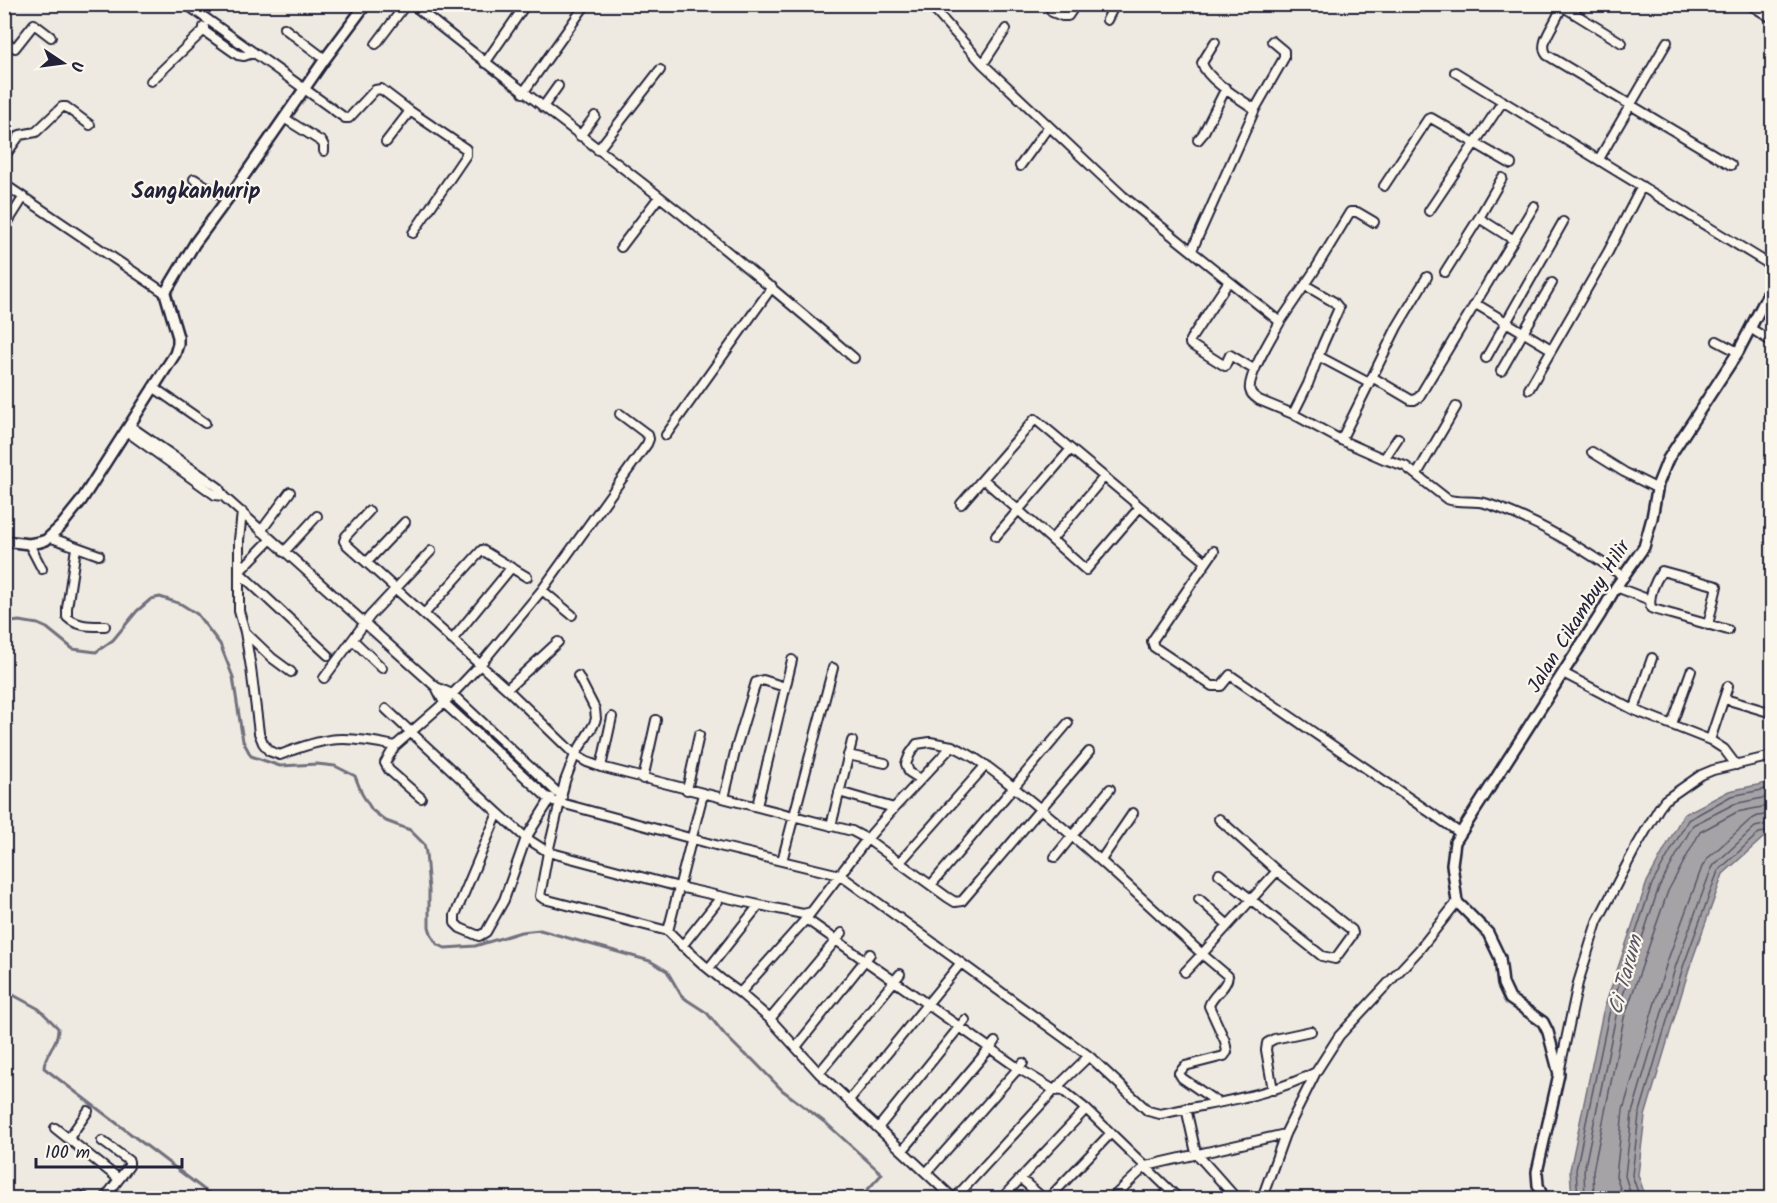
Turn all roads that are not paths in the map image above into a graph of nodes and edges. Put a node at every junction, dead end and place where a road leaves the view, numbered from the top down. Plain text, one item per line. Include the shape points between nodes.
1 (186, 4) edge
2 (366, 4) edge
3 (406, 4) edge
4 (412, 4) edge
5 (526, 4) edge
6 (586, 4) edge
7 (929, 4) edge
8 (1049, 4) edge
9 (1076, 4) edge
10 (1115, 4) edge
11 (1749, 4) edge
12 (1562, 5) edge
13 (1773, 18) edge
14 (1107, 20) dead end
15 (206, 26) junction
16 (284, 28) dead end
17 (1006, 29) dead end
18 (51, 37) dead end
19 (4, 41) edge
20 (1272, 41) dead end
21 (1215, 42) dead end
22 (1667, 42) dead end
23 (1622, 43) dead end
24 (376, 44) dead end
25 (325, 59) junction
26 (485, 63) junction
27 (983, 64) junction
28 (660, 70) dead end
29 (1455, 72) dead end
30 (151, 81) dead end
31 (558, 86) dead end
32 (305, 88) junction
33 (1226, 88) junction
34 (524, 93) junction
35 (1503, 101) junction
36 (1630, 104) junction
37 (543, 107) junction
38 (1255, 109) junction
39 (410, 111) junction
40 (595, 116) dead end
41 (284, 118) junction
42 (90, 125) dead end
43 (1049, 126) junction
44 (579, 136) junction
45 (1198, 140) dead end
46 (387, 142) dead end
47 (1474, 142) junction
48 (598, 150) junction
49 (324, 151) dead end
50 (4, 157) edge
51 (1599, 159) junction
52 (1511, 164) dead end
53 (1731, 165) dead end
54 (1020, 166) dead end
55 (1502, 178) dead end
56 (194, 179) dead end
57 (4, 184) edge
58 (1384, 186) dead end
59 (1642, 186) junction
60 (659, 197) junction
61 (23, 198) junction
62 (227, 199) junction
63 (1534, 206) dead end
64 (1430, 211) dead end
65 (1479, 218) junction
66 (1374, 222) dead end
67 (1563, 222) dead end
68 (4, 228) edge
69 (413, 232) dead end
70 (1514, 240) junction
71 (621, 247) dead end
72 (1192, 250) junction
73 (1773, 266) edge
74 (1445, 272) dead end
75 (1427, 277) dead end
76 (1229, 281) junction
77 (1552, 283) dead end
78 (1773, 283) edge
79 (1305, 285) junction
80 (772, 287) junction
81 (165, 293) junction
82 (1476, 304) junction
83 (1280, 322) junction
84 (1507, 322) junction
85 (1750, 328) junction
86 (1524, 333) junction
87 (1717, 341) dead end
88 (1773, 342) edge
89 (1551, 349) junction
90 (1738, 352) junction
91 (1318, 356) junction
92 (854, 358) dead end
93 (1486, 358) dead end
94 (1255, 370) junction
95 (1501, 371) dead end
96 (1371, 380) junction
97 (153, 387) junction
98 (1528, 388) dead end
99 (1456, 407) dead end
100 (620, 414) dead end
101 (1293, 414) junction
102 (205, 423) dead end
103 (128, 429) junction
104 (666, 435) dead end
105 (1398, 438) dead end
106 (1341, 440) junction
107 (1071, 448) junction
108 (1592, 453) dead end
109 (1384, 459) junction
110 (1417, 474) junction
111 (1104, 477) junction
112 (983, 479) junction
113 (1658, 489) junction
114 (290, 492) dead end
115 (961, 504) dead end
116 (1140, 507) junction
117 (1018, 510) junction
118 (369, 511) dead end
119 (242, 512) junction
120 (317, 516) dead end
121 (405, 522) dead end
122 (261, 531) junction
123 (996, 536) dead end
124 (49, 537) junction
125 (1052, 539) junction
126 (270, 540) junction
127 (4, 542) edge
128 (29, 544) junction
129 (76, 548) junction
130 (431, 551) dead end
131 (1214, 551) dead end
132 (284, 552) junction
133 (99, 555) dead end
134 (367, 562) junction
135 (1206, 562) junction
136 (511, 568) junction
137 (42, 569) dead end
138 (240, 572) junction
139 (527, 577) dead end
140 (1624, 577) junction
141 (395, 587) junction
142 (1616, 587) junction
143 (542, 590) junction
144 (1650, 600) junction
145 (424, 614) junction
146 (572, 615) dead end
147 (365, 624) junction
148 (1708, 625) junction
149 (105, 626) dead end
150 (1728, 630) dead end
151 (245, 632) junction
152 (353, 640) junction
153 (452, 640) junction
154 (558, 642) dead end
155 (328, 655) dead end
156 (1652, 658) dead end
157 (792, 660) dead end
158 (480, 665) junction
159 (833, 668) dead end
160 (382, 669) dead end
161 (1691, 671) dead end
162 (291, 672) dead end
163 (1563, 673) junction
164 (578, 676) dead end
165 (324, 678) dead end
166 (1728, 686) dead end
167 (436, 687) junction
168 (785, 687) junction
169 (507, 689) junction
170 (452, 694) junction
171 (1725, 699) junction
172 (444, 703) junction
173 (386, 709) dead end
174 (1634, 710) junction
175 (1773, 713) edge
176 (612, 717) dead end
177 (656, 720) dead end
178 (1068, 723) dead end
179 (1672, 724) junction
180 (412, 732) junction
181 (699, 735) dead end
182 (1710, 740) junction
183 (852, 741) dead end
184 (395, 746) junction
185 (952, 746) junction
186 (1089, 752) dead end
187 (575, 755) junction
188 (848, 756) junction
189 (1773, 756) edge
190 (885, 763) dead end
191 (986, 765) junction
192 (1736, 765) junction
193 (601, 768) junction
194 (643, 778) junction
195 (920, 779) junction
196 (1013, 787) junction
197 (1110, 789) dead end
198 (687, 790) junction
199 (558, 792) junction
200 (839, 792) junction
201 (703, 794) junction
202 (421, 798) dead end
203 (724, 798) junction
204 (550, 800) junction
205 (559, 804) junction
206 (569, 805) junction
207 (757, 806) junction
208 (894, 808) junction
209 (1041, 809) junction
210 (498, 813) junction
211 (1133, 813) dead end
212 (793, 817) junction
213 (1219, 819) dead end
214 (831, 826) junction
215 (1460, 833) junction
216 (1072, 836) junction
217 (526, 838) junction
218 (691, 839) junction
219 (867, 839) junction
220 (548, 852) junction
221 (1055, 857) dead end
222 (782, 861) junction
223 (1101, 861) junction
224 (900, 862) junction
225 (1277, 871) junction
226 (1219, 874) dead end
227 (840, 875) junction
228 (931, 885) junction
229 (679, 887) junction
230 (721, 897) junction
231 (1200, 899) dead end
232 (1251, 900) junction
233 (759, 906) junction
234 (1461, 906) junction
235 (807, 915) junction
236 (1228, 925) junction
237 (669, 931) junction
238 (840, 937) junction
239 (682, 946) junction
240 (1202, 954) junction
241 (867, 956) junction
242 (960, 964) junction
243 (708, 968) junction
244 (1185, 972) dead end
245 (900, 974) dead end
246 (894, 980) junction
247 (740, 993) junction
248 (927, 1003) junction
249 (770, 1019) junction
250 (962, 1023) junction
251 (1311, 1031) dead end
252 (992, 1045) junction
253 (796, 1047) junction
254 (1089, 1056) junction
255 (1020, 1065) junction
256 (1316, 1072) junction
257 (819, 1073) junction
258 (1559, 1074) junction
259 (1059, 1089) junction
260 (1273, 1090) junction
261 (849, 1100) junction
262 (1217, 1102) junction
263 (1186, 1108) junction
264 (1086, 1109) junction
265 (88, 1111) dead end
266 (55, 1128) dead end
267 (878, 1128) junction
268 (1112, 1133) junction
269 (1285, 1134) junction
270 (69, 1138) junction
271 (102, 1140) dead end
272 (903, 1150) junction
273 (1196, 1154) junction
274 (1146, 1166) junction
275 (927, 1172) junction
276 (119, 1179) junction
277 (1021, 1179) junction
278 (1169, 1190) junction
279 (105, 1198) edge
280 (954, 1198) edge
281 (1002, 1198) edge
282 (1043, 1198) edge
283 (1049, 1198) edge
284 (1112, 1198) edge
285 (1162, 1198) edge
286 (1178, 1198) edge
287 (1236, 1198) edge
288 (1262, 1198) edge
289 (1543, 1198) edge

1 - 15 street
2 - 25 street
3 - 24 street
4 - 26 street
5 - 26 street
6 - 34 street
7 - 27 street
8 - 9 street via 1052,12 1068,16
10 - 14 street
11 - 13 street
12 - 23 street
12 - 36 street via 1544,43 1544,52
15 - 30 street
15 - 32 street
16 - 25 street
17 - 27 street
18 - 19 street via 34,24 15,48
20 - 38 street via 1285,53
21 - 33 street via 1202,63 1204,70
22 - 36 street
25 - 32 street
26 - 34 street
27 - 43 street
28 - 48 street
29 - 35 street
31 - 37 street
32 - 39 street via 347,119 377,88
32 - 41 street
33 - 38 street
33 - 45 street
34 - 37 street
35 - 47 street
35 - 51 street
36 - 51 street
36 - 53 street
37 - 44 street
38 - 72 street
39 - 46 street
39 - 69 street via 466,153
40 - 44 street
41 - 49 street via 322,142
41 - 62 street
42 - 50 street via 62,106 36,132 20,135
43 - 54 street
43 - 72 street via 1123,196
44 - 48 street
47 - 52 street
47 - 58 street via 1433,118 1428,119
47 - 64 street
48 - 60 street
51 - 59 street
55 - 65 street
56 - 62 street
57 - 61 street
59 - 73 street
59 - 89 street
60 - 71 street
60 - 80 street
61 - 68 street
61 - 81 street
62 - 81 street
63 - 70 street
65 - 70 street
65 - 74 street
66 - 79 street via 1350,212
67 - 84 street
70 - 82 street
72 - 76 street
75 - 96 street
76 - 83 street
76 - 94 street via 1190,344 1225,366 1230,355
77 - 86 street
78 - 85 street, Jalan Cikambuy Hilir
79 - 83 street
79 - 91 street via 1339,308
80 - 92 street
80 - 104 street
81 - 97 street via 178,344
82 - 84 street
82 - 96 street via 1417,399 1411,400
83 - 94 street
84 - 86 street
84 - 93 street
85 - 88 street
85 - 90 street, Jalan Cikambuy Hilir
86 - 89 street
86 - 95 street
87 - 90 street
89 - 98 street
90 - 113 street, Jalan Cikambuy Hilir via 1668,459
91 - 96 street
91 - 101 street
94 - 101 street via 1250,382 1252,396
96 - 106 street
97 - 102 street
97 - 103 street
99 - 110 street
100 - 143 street via 646,432 649,441
101 - 106 street
103 - 119 street
103 - 124 street via 81,501
105 - 109 street
106 - 109 street
107 - 111 street
107 - 112 street via 1035,418
107 - 117 street
108 - 113 street
109 - 110 street
110 - 140 street via 1447,499 1486,503 1518,516 1577,546
111 - 116 street
111 - 125 street
112 - 115 street
112 - 117 street
113 - 140 street, Jalan Cikambuy Hilir via 1644,547
114 - 122 street
116 - 125 street via 1086,570
116 - 135 street
117 - 123 street
117 - 125 street
118 - 134 street via 344,541
119 - 122 street
119 - 138 street
120 - 132 street
121 - 134 street
122 - 126 street
124 - 128 street
124 - 129 street
126 - 132 street
126 - 138 street
127 - 128 street
128 - 137 street
129 - 133 street
129 - 149 street via 67,617 85,626
130 - 141 street
131 - 135 street
132 - 147 street
134 - 141 street
135 - 215 street via 1152,641 1154,647 1212,686 1221,686 1230,675
136 - 139 street
136 - 145 street via 481,551
136 - 153 street
138 - 151 street via 239,611
138 - 155 street
140 - 142 street, Jalan Cikambuy Hilir
141 - 145 street
141 - 147 street
142 - 144 street
142 - 163 street, Jalan Cikambuy Hilir
143 - 146 street
143 - 158 street
144 - 148 street via 1653,609
144 - 148 street via 1665,568 1716,586
145 - 153 street
147 - 152 street
147 - 167 street
148 - 150 street
151 - 162 street
151 - 184 street via 259,733 269,751 280,755 336,738
152 - 160 street
152 - 165 street
153 - 158 street
154 - 169 street
156 - 174 street
157 - 168 street
158 - 169 street
158 - 170 street
159 - 212 street
161 - 179 street
163 - 174 street
163 - 215 street, Jalan Cikambuy Hilir
164 - 187 street via 596,719
166 - 171 street
167 - 170 street
167 - 172 street
168 - 203 street via 763,680 755,685
168 - 207 street
169 - 187 street
170 - 172 street
170 - 199 street
171 - 175 street
171 - 182 street
172 - 180 street
172 - 204 street
173 - 180 street
174 - 179 street
176 - 193 street
177 - 194 street
178 - 196 street
179 - 182 street
180 - 184 street
180 - 210 street
181 - 198 street
182 - 192 street via 1724,748
183 - 188 street
184 - 202 street via 385,763
185 - 191 street
185 - 195 street
185 - 195 street via 917,744 906,767
186 - 209 street
187 - 193 street
187 - 199 street
188 - 190 street
188 - 200 street
189 - 192 street
191 - 196 street
191 - 224 street
192 - 258 street via 1701,775 1665,800 1635,849 1597,922 1578,983
193 - 194 street
194 - 198 street
195 - 208 street
196 - 209 street
196 - 228 street
197 - 216 street
198 - 201 street
199 - 204 street
199 - 205 street
199 - 206 street
200 - 208 street
200 - 214 street
201 - 203 street
201 - 218 street
203 - 207 street
204 - 205 street
204 - 217 street
205 - 206 street
205 - 220 street
206 - 218 street
207 - 212 street
208 - 219 street
209 - 216 street
209 - 228 street via 962,902 955,902
210 - 217 street
210 - 217 street via 455,915 460,928 479,936 486,932 504,900
211 - 223 street
212 - 214 street
212 - 222 street
213 - 225 street
214 - 219 street
215 - 234 street, Jalan Cikambuy Hilir via 1452,864
216 - 221 street
216 - 223 street
217 - 220 street
218 - 222 street
218 - 229 street
219 - 224 street
219 - 227 street
220 - 229 street
220 - 237 street via 540,893 544,900
222 - 227 street
223 - 240 street
224 - 228 street
225 - 232 street
225 - 232 street via 1352,930 1335,959 1322,956
226 - 232 street
227 - 235 street
227 - 242 street
229 - 230 street
229 - 237 street
230 - 233 street
230 - 239 street
231 - 236 street
232 - 236 street
233 - 235 street
233 - 243 street
234 - 256 street via 1339,1036
234 - 258 street via 1491,938 1510,999 1543,1022
235 - 238 street
235 - 247 street
236 - 240 street
237 - 239 street
238 - 241 street
238 - 249 street
239 - 243 street
240 - 244 street
240 - 262 street via 1228,976 1209,1006 1227,1052 1185,1066 1179,1073
241 - 246 street
241 - 253 street
242 - 248 street
242 - 254 street
243 - 247 street
245 - 246 street
246 - 248 street
246 - 257 street
247 - 249 street
248 - 250 street
248 - 261 street
249 - 253 street
250 - 252 street
250 - 267 street
251 - 260 street via 1267,1043
252 - 255 street
252 - 272 street
253 - 257 street
254 - 259 street
254 - 263 street via 1148,1111 1160,1114
255 - 259 street
255 - 275 street
256 - 260 street
256 - 269 street
257 - 261 street
258 - 289 street via 1537,1172
259 - 264 street
259 - 280 street
260 - 262 street
261 - 267 street
262 - 263 street
263 - 273 street
264 - 268 street
264 - 277 street
265 - 270 street
266 - 270 street
267 - 272 street
268 - 274 street
268 - 283 street
269 - 273 street
269 - 288 street
270 - 276 street
271 - 276 street via 129,1161
272 - 275 street
273 - 274 street
273 - 287 street
274 - 278 street
274 - 284 street
275 - 280 street
276 - 279 street
277 - 281 street
277 - 282 street
278 - 285 street
278 - 286 street

